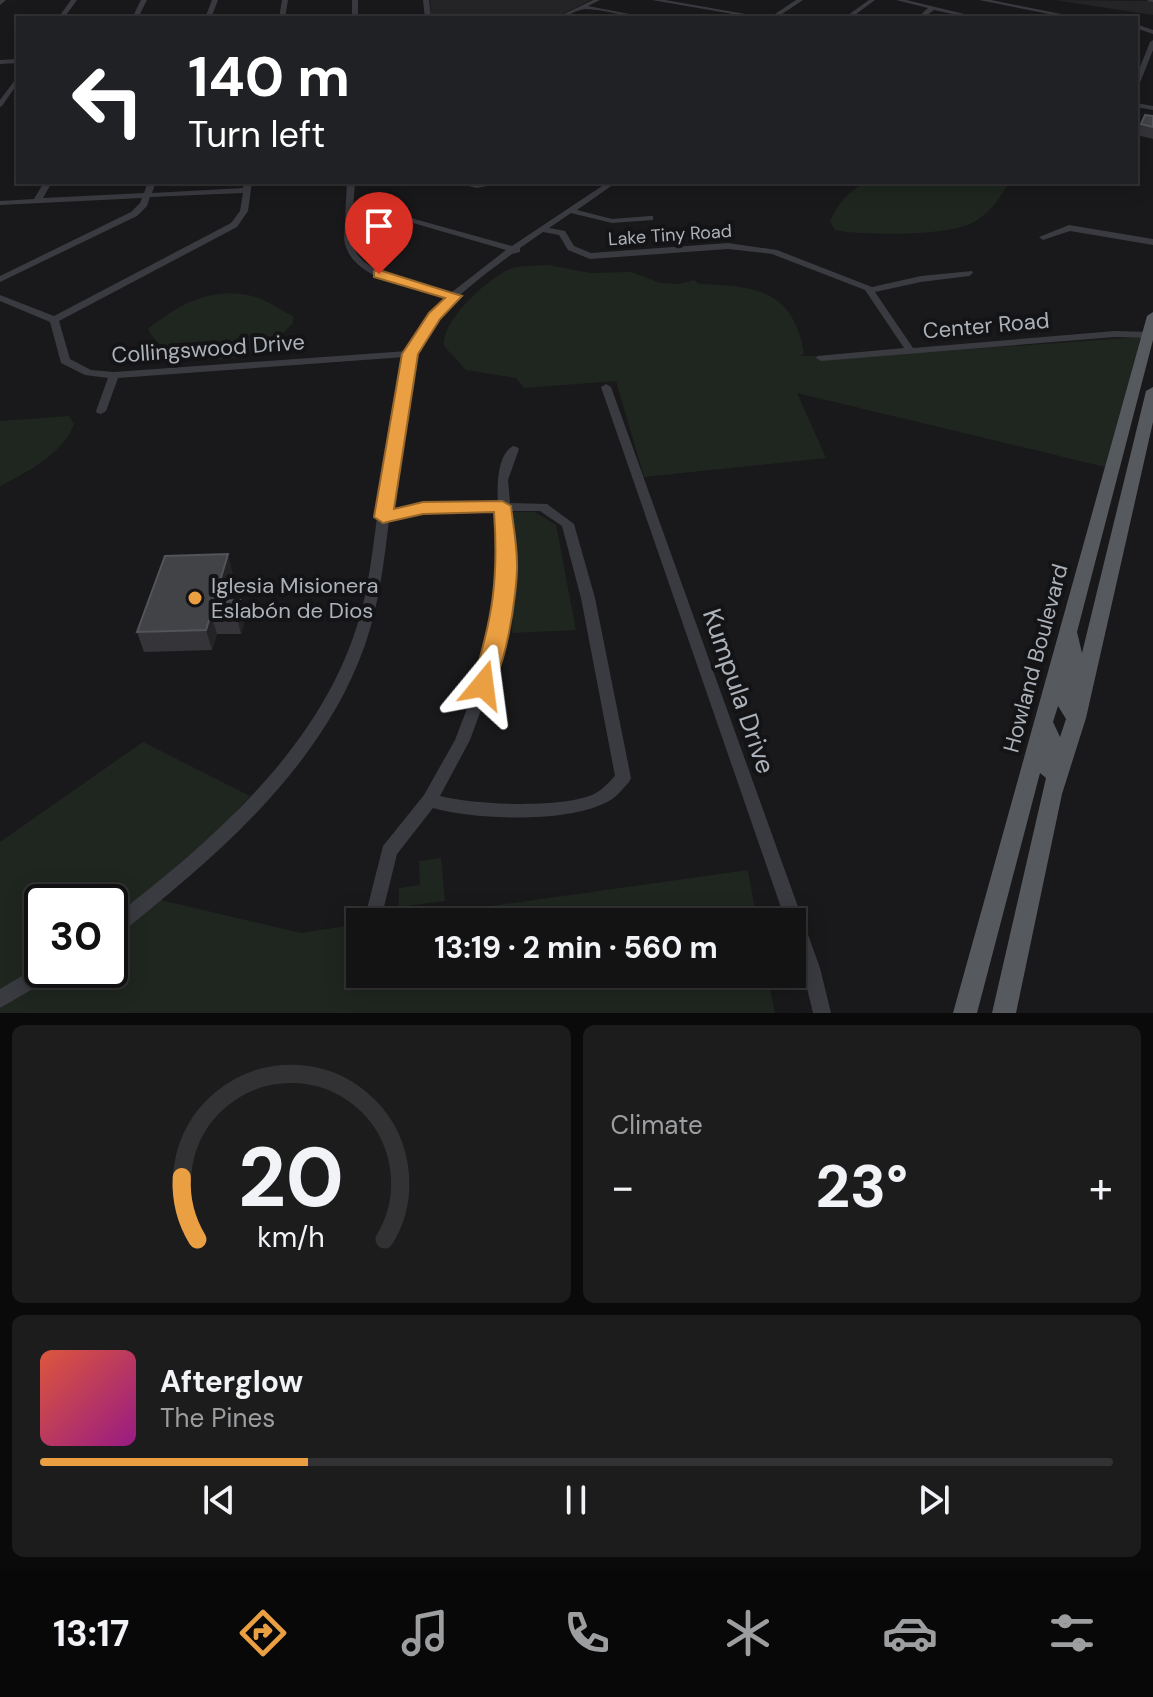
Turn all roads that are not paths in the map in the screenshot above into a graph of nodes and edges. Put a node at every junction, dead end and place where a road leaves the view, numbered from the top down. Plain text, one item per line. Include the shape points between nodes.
1 (597, 0) edge
2 (655, 0) edge
3 (800, 0) edge
4 (872, 0) edge
5 (899, 0) edge
6 (982, 0) edge
7 (665, 1) edge
8 (582, 7) junction
9 (932, 8) junction
10 (563, 16) edge
11 (635, 16) edge
12 (757, 16) edge
13 (772, 16) edge
14 (850, 16) edge
15 (922, 16) edge
16 (969, 16) edge
17 (1067, 16) edge
18 (1152, 44) edge
19 (1138, 65) edge
20 (1145, 67) junction
21 (16, 81) edge
22 (1138, 81) edge
23 (0, 105) edge
24 (47, 184) edge
25 (151, 184) edge
26 (351, 184) edge
27 (466, 184) edge
28 (490, 184) edge
29 (610, 184) edge
30 (247, 186) edge
31 (147, 195) junction
32 (37, 201) junction
33 (0, 203) edge
34 (572, 211) junction
35 (350, 213) junction
36 (650, 218) dead end
37 (545, 230) junction
38 (1043, 237) dead end
39 (1153, 242) edge
40 (517, 250) junction
41 (969, 273) dead end
42 (0, 279) edge
43 (870, 290) junction
44 (455, 296) junction
45 (0, 298) edge
46 (54, 320) junction
47 (1151, 329) edge
48 (911, 352) junction
49 (410, 354) junction
50 (821, 358) dead end
51 (114, 375) junction
52 (606, 387) dead end
53 (1153, 391) edge
54 (101, 411) dead end
55 (513, 449) dead end
56 (502, 506) junction
57 (383, 517) junction
58 (1068, 632) junction
59 (1076, 718) junction
60 (1043, 721) junction
61 (430, 800) junction
62 (1045, 823) junction
63 (376, 908) edge
64 (128, 916) edge
65 (24, 985) edge
66 (0, 999) edge
67 (822, 1013) edge
68 (965, 1013) edge
69 (1004, 1013) edge

1 - 8 street
2 - 7 street
3 - 13 street
4 - 14 street
5 - 9 street
6 - 17 street
7 - 12 street
8 - 10 street
8 - 11 street
9 - 15 street
9 - 16 street
18 - 20 street
19 - 20 street
20 - 22 street
21 - 23 street
24 - 32 street
25 - 31 street
26 - 35 street
27 - 28 street
29 - 34 street
30 - 31 street
30 - 46 street via 244,211 234,225
31 - 32 street
31 - 42 street via 134,214 114,227
32 - 33 street
34 - 36 street via 612,221
34 - 37 street
35 - 40 street via 389,214
35 - 44 street via 349,246 363,267
37 - 40 street
37 - 43 street, Lake Tiny Road via 562,233 571,248 590,256 755,247
38 - 39 street via 1069,228
40 - 44 street
41 - 43 street
43 - 48 street
44 - 49 street via 434,316
45 - 46 street
46 - 51 street, Collingswood Drive via 65,361 89,373
47 - 48 street, Center Road
47 - 58 main road, Howland Boulevard
48 - 50 street, Center Road
49 - 51 street, Collingswood Drive
49 - 57 street
51 - 54 street
52 - 67 street, Kumpula Drive via 811,968
53 - 59 main road
55 - 56 street via 502,480
56 - 57 street via 423,508
56 - 61 street via 508,564 502,622 462,740
56 - 61 street via 543,507 568,524 623,778 599,799 569,806 502,810 449,807
57 - 64 street via 368,614 322,716 291,761 230,829
58 - 59 main road via 1073,655 1064,700
58 - 60 main road, Howland Boulevard
59 - 62 main road
60 - 62 main road via 1054,747 1041,805
60 - 68 main road, Howland Boulevard
61 - 63 street via 389,851
62 - 69 main road
65 - 66 street

